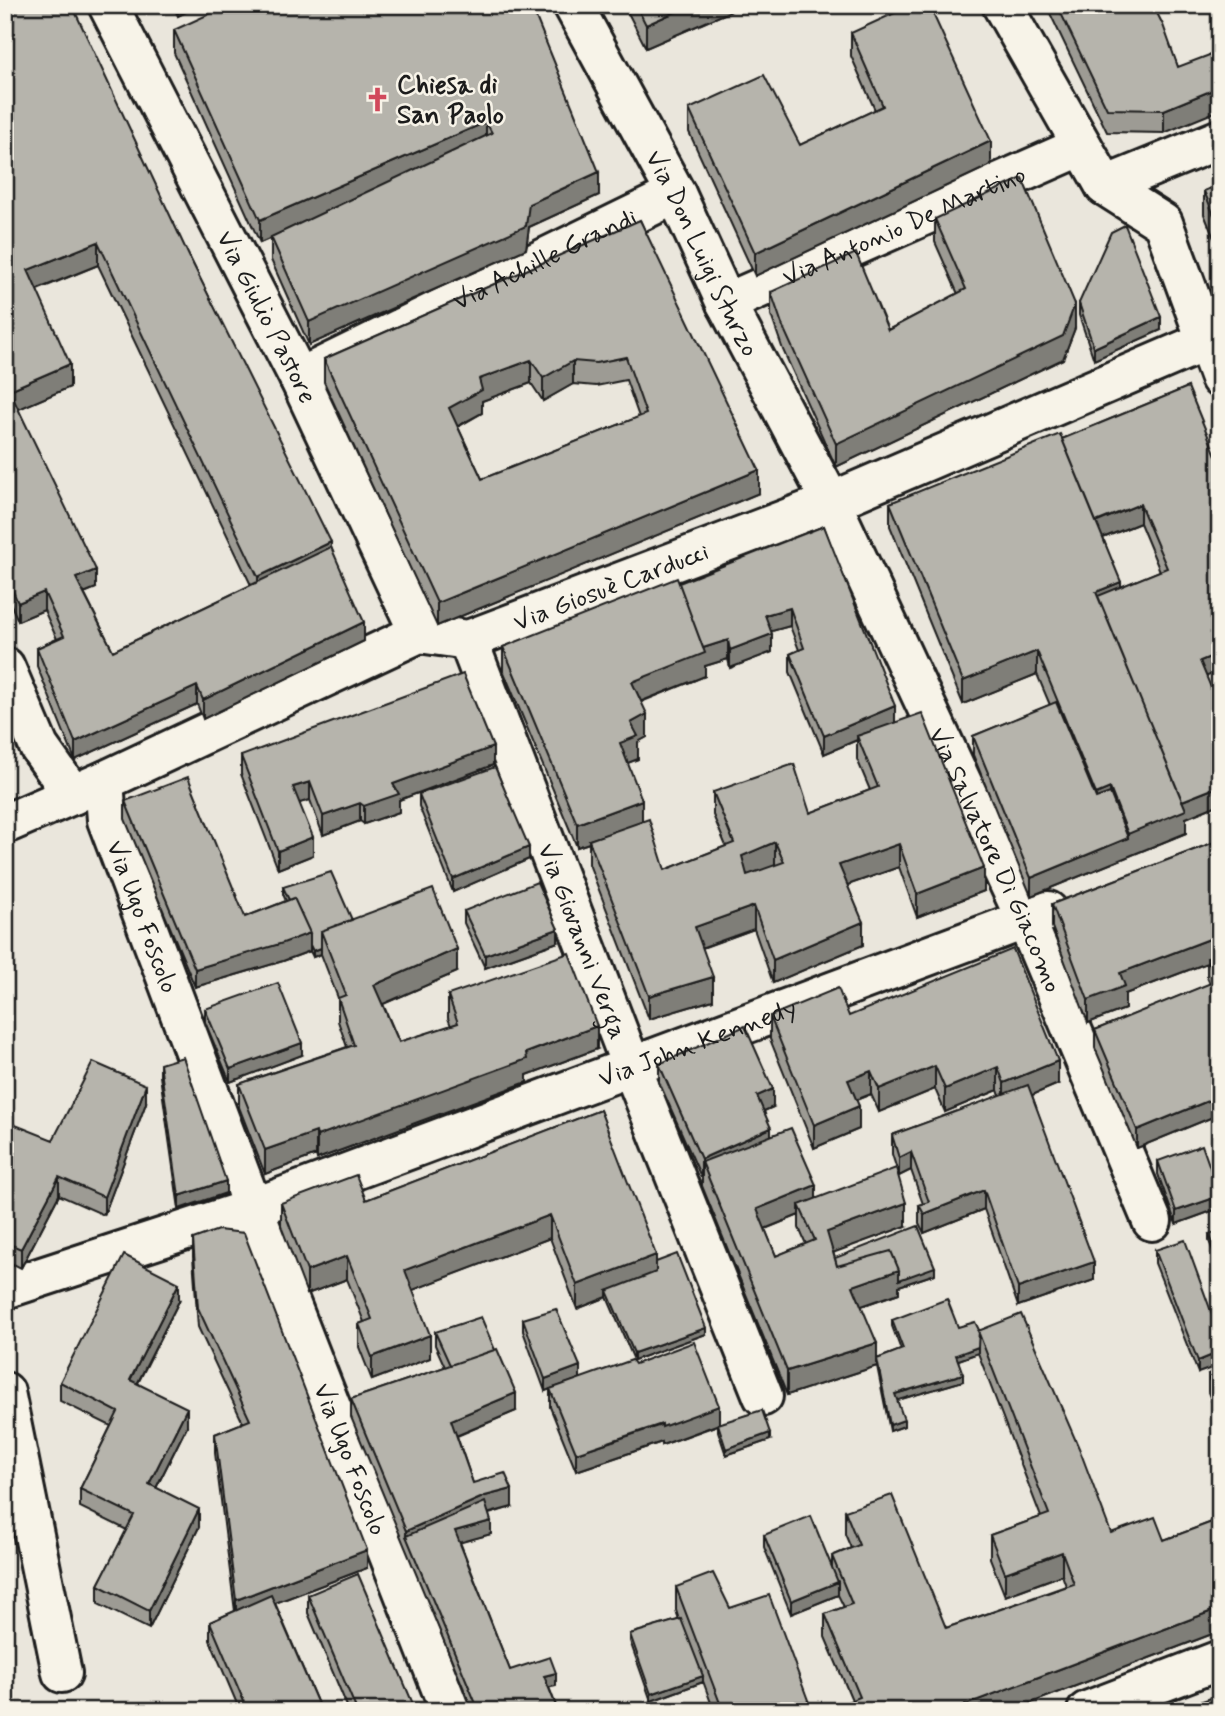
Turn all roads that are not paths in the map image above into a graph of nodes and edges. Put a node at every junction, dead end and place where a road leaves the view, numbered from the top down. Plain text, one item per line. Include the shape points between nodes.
1 (108, 5) edge
2 (573, 5) edge
3 (1002, 5) edge
4 (1220, 139) edge
5 (1082, 146) junction
6 (1105, 186) junction
7 (676, 194) junction
8 (726, 303) junction
9 (1212, 337) edge
10 (299, 378) junction
11 (1220, 378) edge
12 (831, 502) junction
13 (419, 634) junction
14 (468, 640) junction
15 (5, 667) edge
16 (88, 788) junction
17 (5, 824) edge
18 (1077, 900) edge
19 (1026, 920) junction
20 (632, 1068) junction
21 (253, 1208) junction
22 (1152, 1221) dead end
23 (5, 1289) edge
24 (5, 1392) edge
25 (763, 1396) dead end
26 (1220, 1660) edge
27 (62, 1673) dead end
28 (450, 1711) edge
29 (1087, 1711) edge

1 - 10 street, Via Giulio Pastore
2 - 7 street, Via Don Luigi Sturzo
3 - 5 street
4 - 6 street
5 - 6 street
5 - 8 street, Via Antonio De Martino
6 - 9 street via 1163,223
7 - 8 street, Via Don Luigi Sturzo
7 - 10 street, Via Achille Grandi
8 - 12 street, Via Don Luigi Sturzo
9 - 11 street
9 - 12 street, Via Giosuè Carducci
10 - 13 street, Via Giulio Pastore
12 - 14 street, Via Giosuè Carducci
12 - 19 street, Via Salvatore Di Giacomo
13 - 14 street, Via Giosuè Carducci
13 - 16 street
14 - 20 street, Via Giovanni Verga
15 - 16 street via 39,747
16 - 17 street
16 - 21 street, Via Ugo Foscolo via 107,820
18 - 19 street, Via John Kennedy
19 - 20 street, Via John Kennedy
19 - 22 street, Via Salvatore Di Giacomo
20 - 21 street, Via John Kennedy
20 - 25 street, Via Giovanni Verga
21 - 23 street
21 - 28 street, Via Ugo Foscolo
24 - 27 street
26 - 29 street

